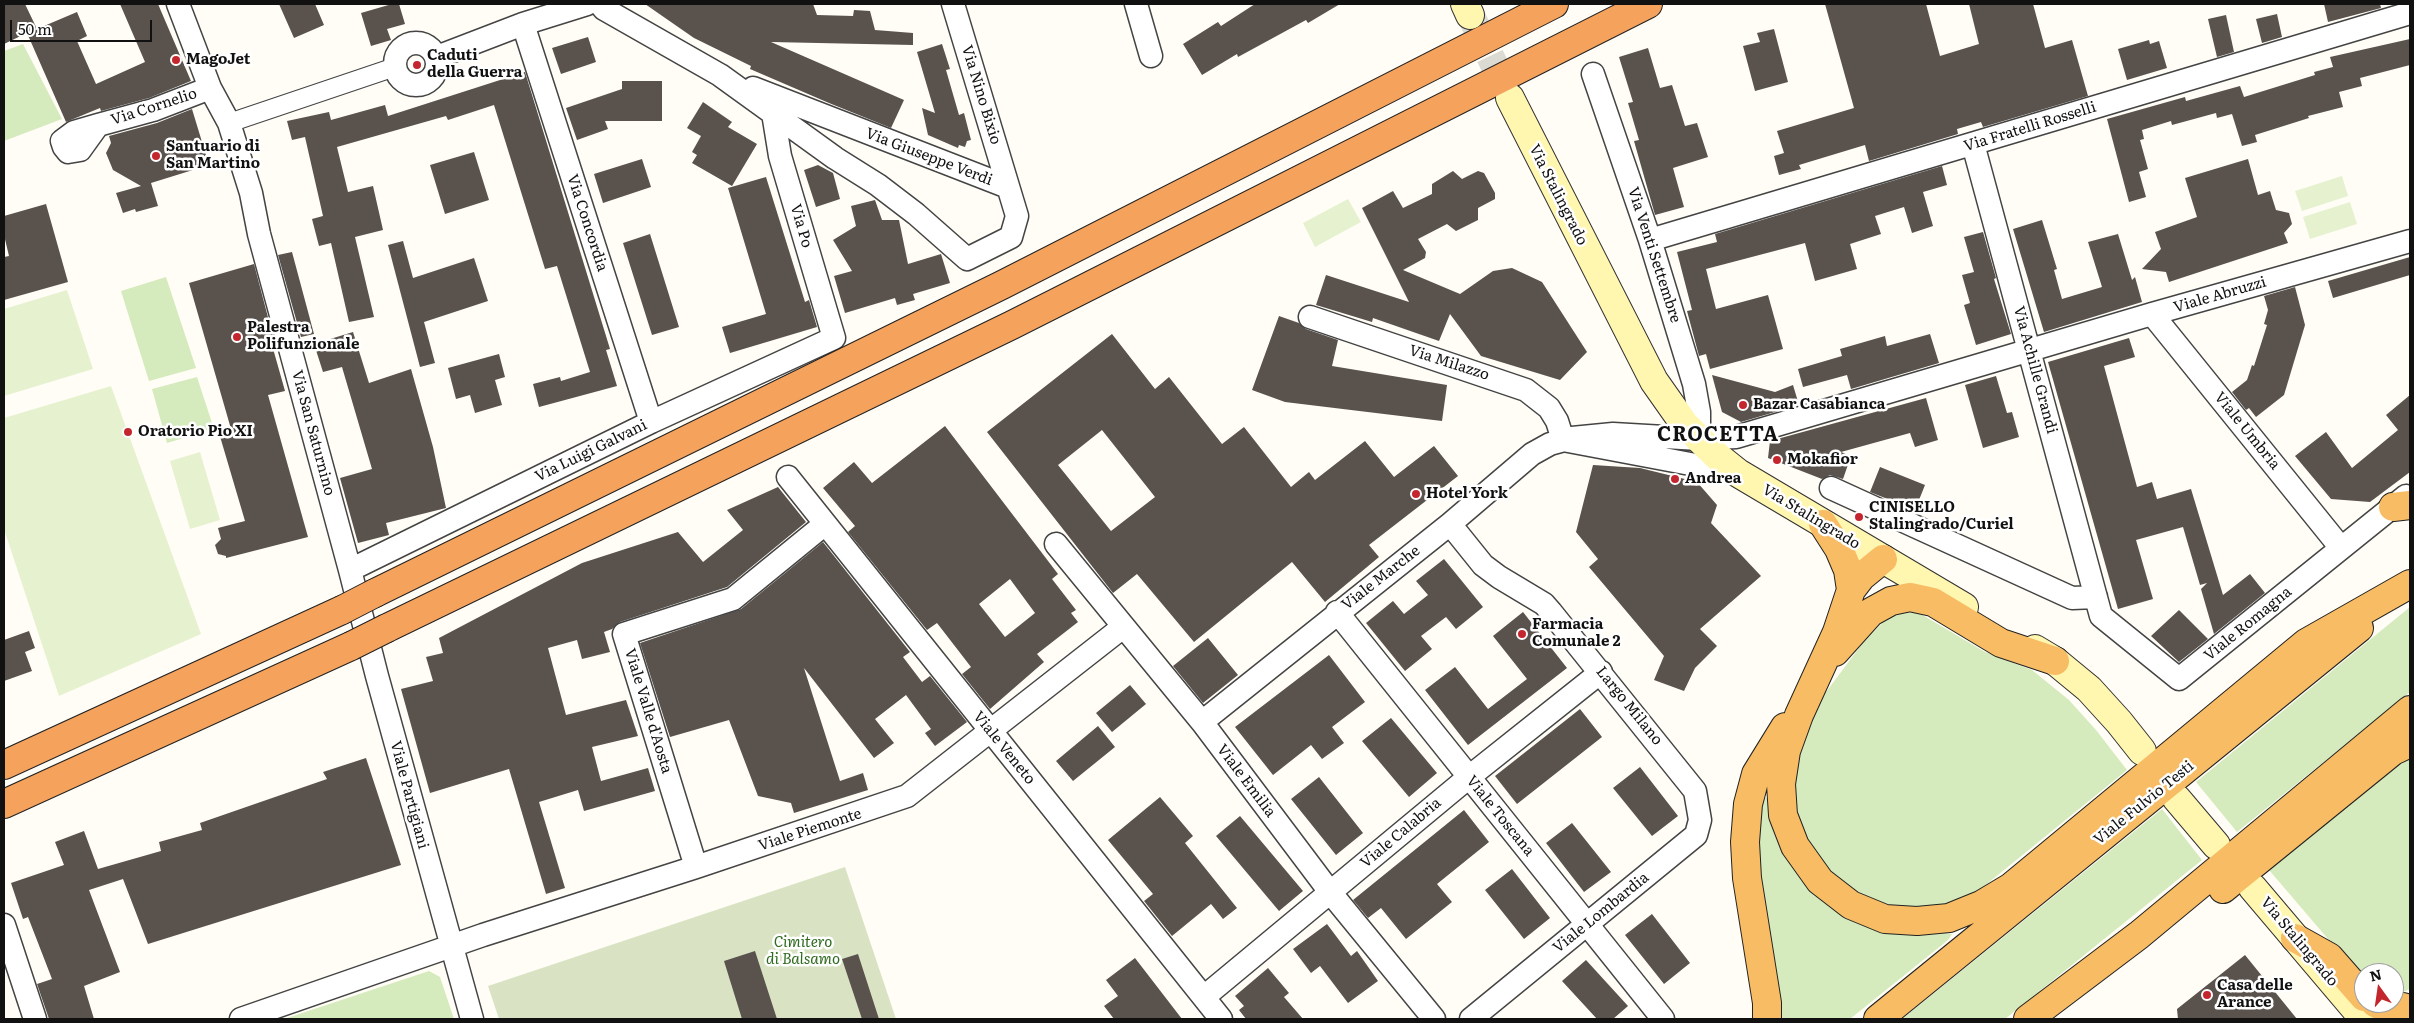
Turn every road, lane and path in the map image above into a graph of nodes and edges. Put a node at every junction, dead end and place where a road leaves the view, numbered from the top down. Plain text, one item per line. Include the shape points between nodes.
1 (178, 4) edge
2 (953, 4) edge
3 (1136, 4) edge
4 (1554, 4) edge
5 (1648, 4) edge
6 (601, 5) edge
7 (2410, 14) edge
8 (523, 24) junction
9 (1151, 56) dead end
10 (437, 57) junction
11 (395, 67) junction
12 (1593, 74) dead end
13 (720, 76) junction
14 (210, 88) junction
15 (1510, 98) tunnel mouth
16 (773, 113) junction
17 (229, 123) junction
18 (98, 125) dead end
19 (813, 142) junction
20 (1973, 144) junction
21 (785, 172) junction
22 (1008, 187) junction
23 (1650, 240) junction
24 (2410, 241) edge
25 (2152, 314) junction
26 (1310, 317) dead end
27 (834, 338) joint
28 (2030, 350) junction
29 (650, 422) junction
30 (1699, 439) junction
31 (1563, 440) junction
32 (1738, 473) junction
33 (788, 477) dead end
34 (1831, 488) dead end
35 (2404, 502) edge
36 (825, 524) junction
37 (1450, 524) junction
38 (1823, 524) junction
39 (1056, 544) dead end
40 (2341, 548) junction
41 (1883, 560) junction
42 (350, 570) junction
43 (2410, 585) edge
44 (1851, 590) junction
45 (2096, 597) junction
46 (1337, 612) junction
47 (1871, 612) junction
48 (1123, 627) junction
49 (2056, 661) junction
50 (1821, 670) junction
51 (1601, 672) junction
52 (2410, 710) edge
53 (1202, 722) junction
54 (990, 731) junction
55 (2410, 743) edge
56 (2142, 751) dead end
57 (4, 765) edge
58 (1469, 777) junction
59 (1695, 791) joint
60 (2178, 799) dead end
61 (4, 804) edge
62 (2216, 845) dead end
63 (696, 867) junction
64 (2253, 888) dead end
65 (1330, 892) junction
66 (1587, 924) junction
67 (4, 925) edge
68 (2139, 935) junction
69 (2295, 938) junction
70 (451, 947) junction
71 (2354, 986) edge
72 (1204, 997) junction
73 (35, 1019) edge
74 (241, 1019) edge
75 (472, 1019) edge
76 (1221, 1019) edge
77 (1434, 1019) edge
78 (1471, 1019) edge
79 (1663, 1019) edge
80 (1766, 1019) edge
81 (1878, 1019) edge
82 (2028, 1019) edge
83 (2364, 1019) edge

1 - 14 street, Via San Saturnino
2 - 22 street, Via Nino Bixio
3 - 9 street
4 - 57 highway, bridge via 1002,285 342,610
5 - 61 highway, bridge via 1012,325 351,646
6 - 8 street
6 - 13 street, Via Giuseppe Verdi
7 - 20 street, Via Fratelli Rosselli
8 - 10 street
8 - 29 street, Via Concordia
10 - 11 street via 428,46 415,42 397,53
10 - 11 street via 433,77 421,85 407,83 397,74
11 - 17 street
12 - 23 street, Via Venti Settembre
13 - 16 street, Via Giuseppe Verdi
13 - 22 street, Via Giuseppe Verdi
14 - 17 street, Via San Saturnino
14 - 18 street, Via Cornelio via 153,110
15 - 30 main road, Via Stalingrado via 1654,381 1671,407
16 - 19 street, Via Giuseppe Verdi
16 - 21 street, Via Po
17 - 42 street, Via San Saturnino via 251,193 259,234
19 - 21 street via 800,143 790,149
19 - 22 street, Via Giuseppe Verdi via 878,185 967,259 1011,237 1018,216
20 - 23 street, Via Fratelli Rosselli
20 - 28 street, Via Achille Grandi
21 - 27 street, Via Po
23 - 30 street, Via Venti Settembre via 1694,384
24 - 25 street, Viale Abruzzi
25 - 28 street, Viale Abruzzi
25 - 40 street, Viale Umbria
26 - 31 street, Via Milazzo via 1526,390 1549,408
27 - 29 street, Via Luigi Galvani
28 - 30 street, Viale Abruzzi via 1740,436
28 - 45 street, Via Achille Grandi
29 - 42 street, Via Luigi Galvani
30 - 31 street, Viale Marche via 1625,434
30 - 32 main road, Via Stalingrado
31 - 32 street
31 - 37 street, Viale Marche via 1532,454
32 - 38 main road, Via Stalingrado
33 - 36 street, Viale Veneto
34 - 45 street via 2072,598
35 - 40 street, Viale Romagna
36 - 54 street, Viale Veneto
36 - 63 street, Viale Valle d'Aosta via 733,599 624,634
37 - 46 street, Viale Marche
37 - 51 street, Largo Milano via 1483,565 1544,604
38 - 41 main road, Via Stalingrado
38 - 44 highway via 1839,548 1848,570
39 - 48 street, Viale Emilia
40 - 45 street, Viale Romagna via 2179,679 2101,616
41 - 44 highway via 1861,577
41 - 47 highway via 1881,592
41 - 49 main road, Via Stalingrado
42 - 70 street, Viale Partigiani
43 - 50 highway via 2306,643 2011,887 1981,906 1949,918 1885,919 1851,905 1820,881 1795,846 1783,815 1781,784 1786,751
43 - 81 highway, Viale Fulvio Testi
44 - 50 highway
46 - 53 street, Viale Marche
46 - 58 street, Viale Toscana
47 - 49 highway via 1880,605 1902,598 1924,599 2001,643
47 - 50 highway
48 - 53 street, Viale Emilia
48 - 54 street, Viale Piemonte
49 - 56 main road, Via Stalingrado via 2104,704
50 - 80 highway via 1756,774 1748,804 1747,878 1767,1003
51 - 58 street, Viale Calabria
51 - 59 street, Largo Milano
52 - 68 highway
53 - 65 street, Viale Emilia
54 - 63 street, Viale Piemonte via 907,796
54 - 72 street, Viale Veneto
55 - 68 highway via 2393,751 2185,919
58 - 65 street, Viale Calabria
58 - 66 street, Viale Toscana
59 - 66 street, Viale Lombardia via 1700,820 1696,835
60 - 62 main road
63 - 70 street, Viale Piemonte
64 - 69 main road, Via Stalingrado
65 - 72 street, Viale Calabria
65 - 77 street, Viale Emilia
66 - 78 street, Viale Lombardia
66 - 79 street, Viale Toscana
67 - 73 street
68 - 82 highway
69 - 71 highway via 2328,957
69 - 83 main road, Via Stalingrado
70 - 74 street, Viale Piemonte
70 - 75 street, Viale Partigiani
72 - 76 street, Viale Veneto

